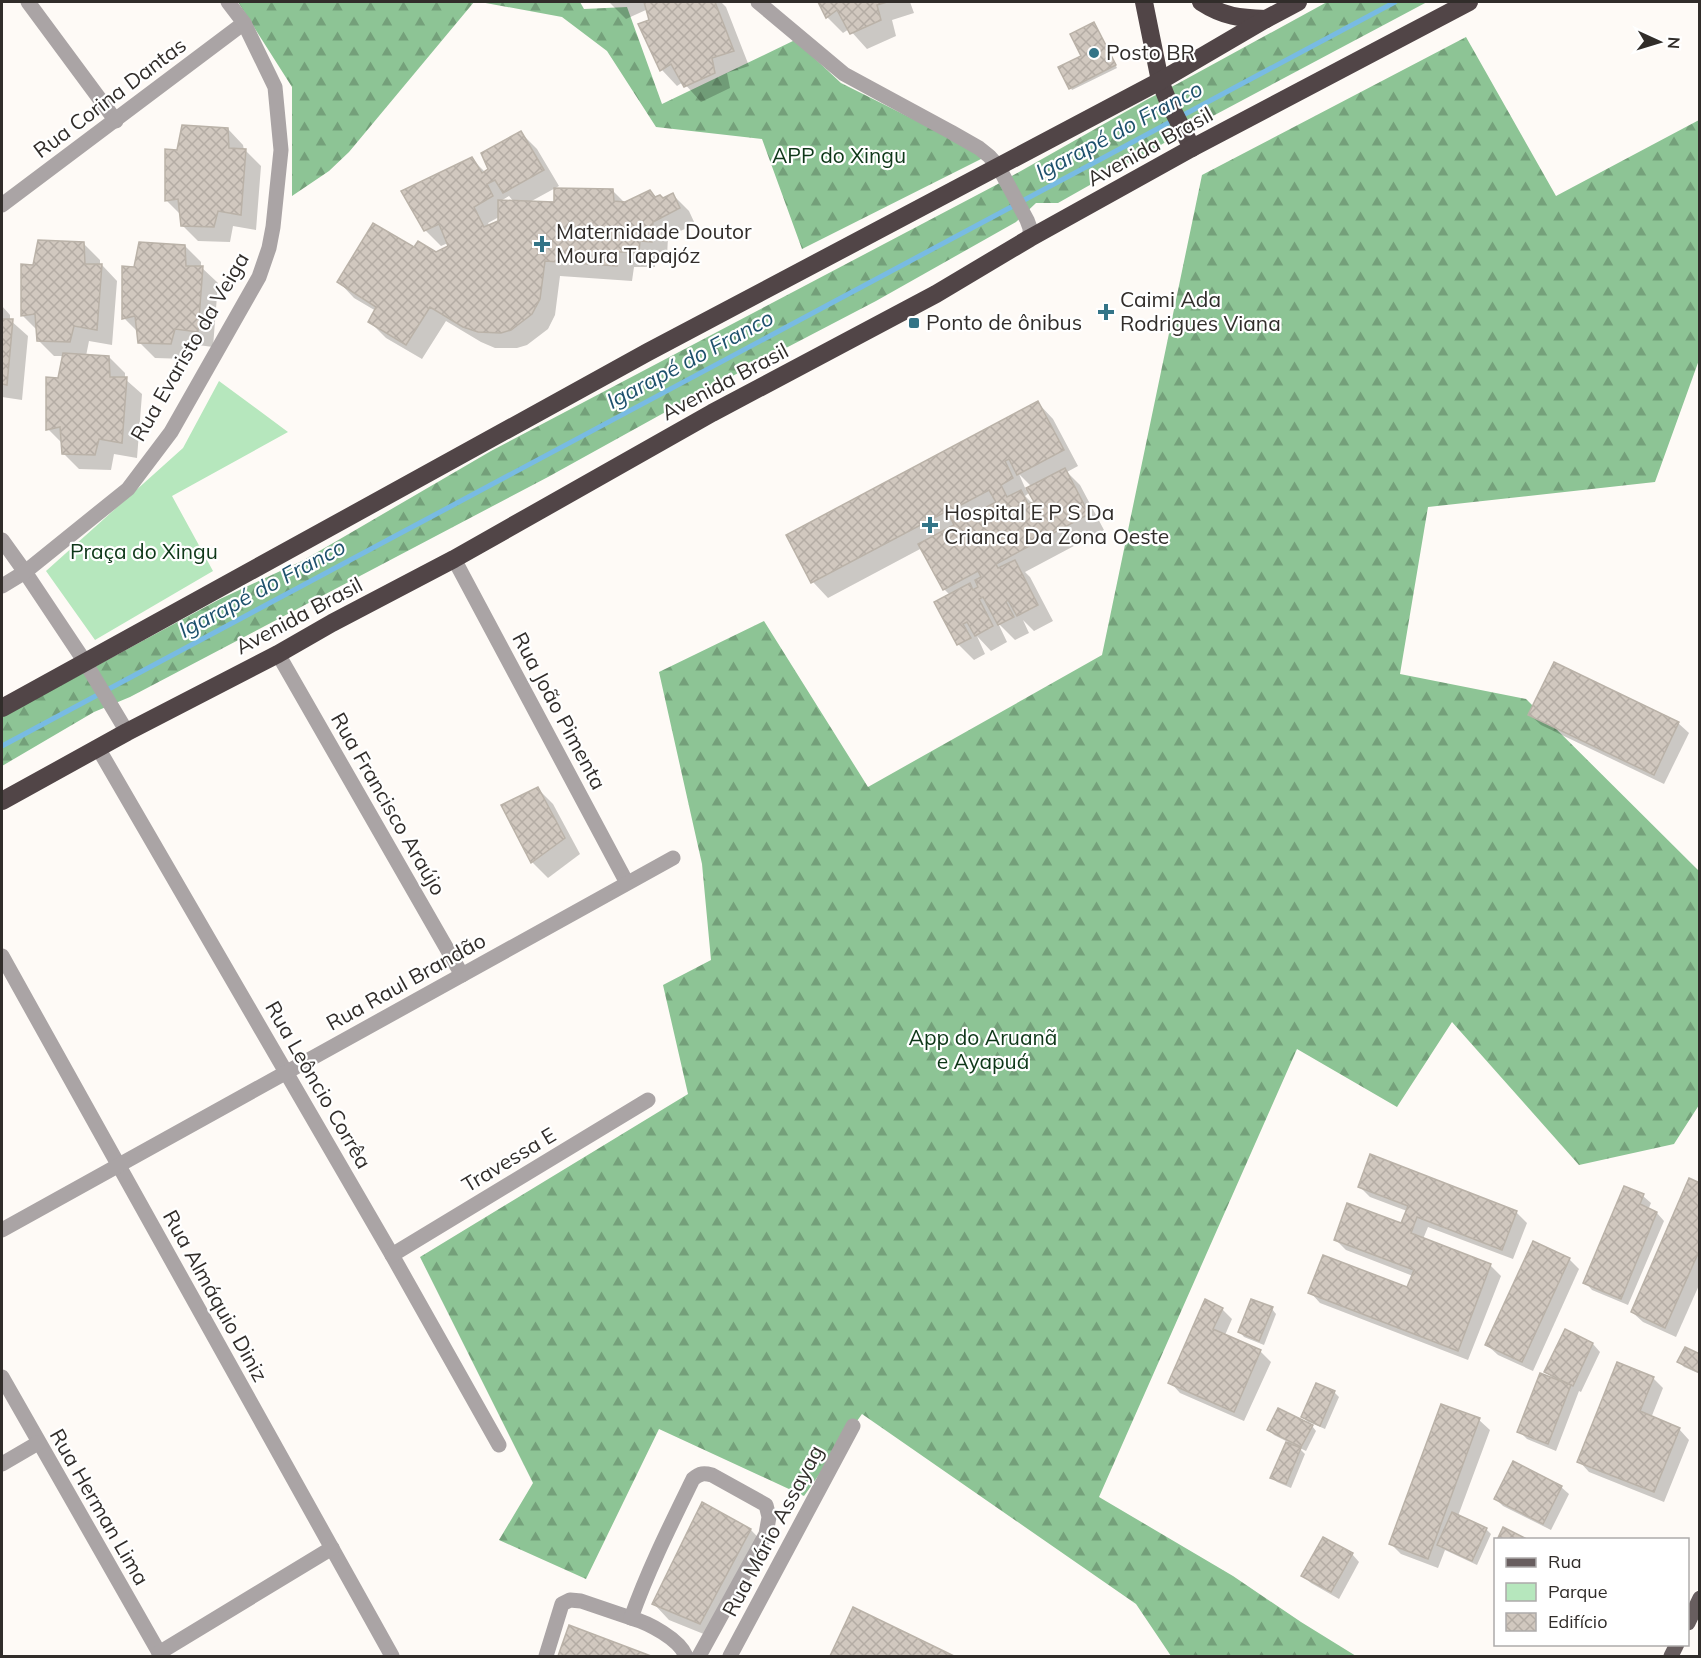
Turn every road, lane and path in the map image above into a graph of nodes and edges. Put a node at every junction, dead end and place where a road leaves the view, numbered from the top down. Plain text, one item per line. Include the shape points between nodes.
1 (28, 2) edge
2 (228, 2) edge
3 (758, 2) edge
4 (1144, 2) edge
5 (1202, 2) edge
6 (1298, 2) edge
7 (1469, 2) edge
8 (1266, 19) junction
9 (244, 24) junction
10 (1164, 89) junction
11 (116, 121) junction
12 (1192, 148) junction
13 (1001, 171) junction
14 (2, 205) edge
15 (1030, 238) junction
16 (2, 540) edge
17 (454, 559) junction
18 (25, 572) junction
19 (2, 586) edge
20 (278, 654) junction
21 (88, 667) junction
22 (2, 708) edge
23 (122, 725) junction
24 (98, 748) junction
25 (2, 801) edge
26 (673, 858) dead end
27 (627, 883) junction
28 (2, 956) edge
29 (462, 975) junction
30 (286, 1071) junction
31 (648, 1101) dead end
32 (118, 1164) junction
33 (2, 1230) edge
34 (392, 1255) junction
35 (2, 1377) edge
36 (854, 1426) dead end
37 (38, 1443) junction
38 (499, 1445) dead end
39 (2, 1464) edge
40 (332, 1548) junction
41 (1700, 1598) edge
42 (631, 1618) junction
43 (1689, 1621) edge
44 (160, 1655) edge
45 (392, 1656) edge
46 (546, 1656) edge
47 (686, 1656) edge
48 (699, 1656) edge
49 (730, 1656) edge

1 - 11 street
2 - 9 street, Rua Evaristo da Veiga
3 - 13 street via 844,74 979,148
4 - 10 highway
5 - 8 highway via 1219,13
6 - 8 highway
7 - 12 highway, Avenida Brasil
8 - 10 highway
9 - 11 street, Rua Corina Dantas
9 - 18 street, Rua Evaristo da Veiga via 275,87 281,150 273,227 259,277 171,432 128,489
10 - 12 highway
10 - 13 highway
11 - 14 street, Rua Corina Dantas
12 - 15 highway, Avenida Brasil
13 - 15 street via 1027,220
13 - 21 highway via 648,352
15 - 17 highway, Avenida Brasil via 936,294 712,413
16 - 18 street
17 - 20 highway, Avenida Brasil
17 - 27 street, Rua João Pimenta
18 - 19 street, Rua Evaristo da Veiga
18 - 21 street
20 - 23 highway, Avenida Brasil
20 - 29 street, Rua Francisco Araújo
21 - 22 highway
21 - 23 street
23 - 24 highway, Avenida Brasil
24 - 25 highway, Avenida Brasil
24 - 30 street, Rua Leôncio Corrêa
26 - 27 street, Rua Raul Brandão
27 - 29 street, Rua Raul Brandão
28 - 32 street, Rua Almáquio Diniz
29 - 30 street, Rua Raul Brandão
30 - 32 street, Rua Raul Brandão
30 - 34 street, Rua Leôncio Corrêa
31 - 34 street, Travessa E
32 - 33 street, Rua Raul Brandão
32 - 40 street, Rua Almáquio Diniz
34 - 38 street, Rua Leôncio Corrêa
35 - 37 street, Rua Herman Lima
36 - 49 street, Rua Mário Assayag
37 - 39 street
37 - 44 street, Rua Herman Lima
40 - 44 street
40 - 45 street, Rua Almáquio Diniz
41 - 43 main road
42 - 46 street via 570,1600 562,1604
42 - 47 street via 679,1644
42 - 48 street via 658,1549 698,1474 712,1475 766,1505 766,1534

